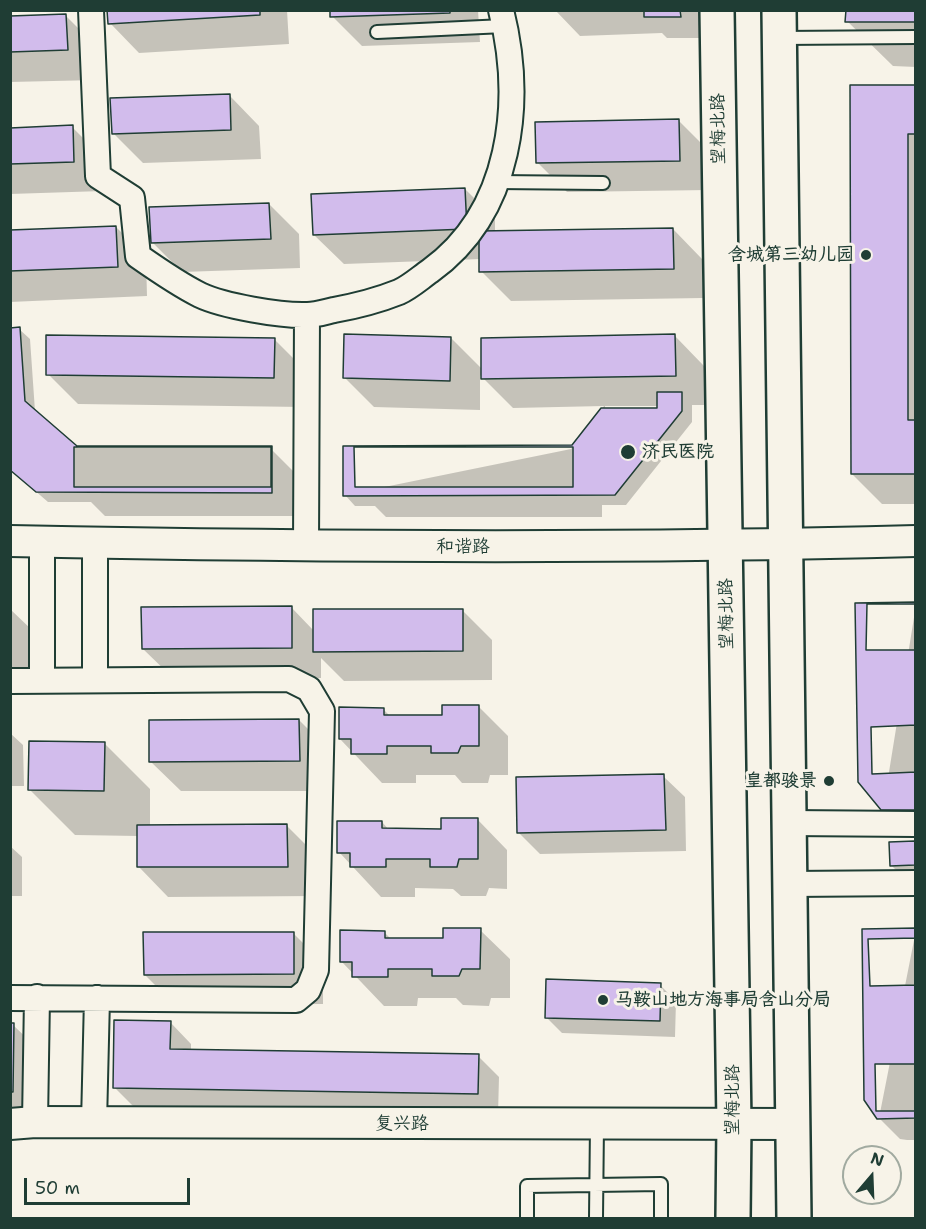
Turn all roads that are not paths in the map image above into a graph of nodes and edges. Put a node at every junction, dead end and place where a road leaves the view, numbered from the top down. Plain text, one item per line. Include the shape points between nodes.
1 (90, 10) edge
2 (717, 10) edge
3 (503, 18) edge
4 (779, 24) edge
5 (377, 32) dead end
6 (915, 37) edge
7 (496, 182) junction
8 (603, 183) dead end
9 (307, 315) junction
10 (10, 541) edge
11 (915, 541) edge
12 (42, 542) junction
13 (95, 543) junction
14 (726, 545) junction
15 (785, 545) junction
16 (306, 547) junction
17 (95, 680) junction
18 (10, 681) edge
19 (42, 681) junction
20 (789, 823) junction
21 (915, 824) edge
22 (915, 883) edge
23 (789, 884) junction
24 (37, 997) junction
25 (10, 998) edge
26 (97, 998) junction
27 (23, 1123) edge
28 (94, 1123) junction
29 (597, 1124) junction
30 (734, 1124) junction
31 (793, 1124) junction
32 (596, 1185) junction
33 (527, 1218) edge
34 (596, 1218) edge
35 (661, 1218) edge
36 (733, 1218) edge
37 (794, 1218) edge

1 - 9 street via 98,176 132,198 138,256 202,296 246,309
2 - 14 main road, 望梅北路
3 - 5 lane
3 - 7 street via 511,58 512,106 507,146
4 - 6 lane
4 - 15 main road
7 - 8 lane
7 - 9 street via 479,217 460,243 442,262 402,291 356,307
9 - 16 street
10 - 12 street, 和谐路
11 - 15 street, 和谐路
12 - 13 street, 和谐路
12 - 19 street
13 - 16 street, 和谐路
13 - 17 street
14 - 15 street, 和谐路
14 - 16 street, 和谐路
14 - 30 main road, 望梅北路
15 - 20 main road
17 - 19 street
17 - 26 street via 289,679 309,689 322,711 316,970 309,990 296,1000
18 - 19 street
20 - 21 street
20 - 23 main road
22 - 23 street
23 - 31 main road
24 - 25 street
24 - 26 street
24 - 27 street
26 - 28 street
27 - 28 street, 复兴路
28 - 29 street, 复兴路
29 - 30 street, 复兴路
29 - 32 lane
30 - 31 street, 复兴路
30 - 36 main road, 望梅北路
31 - 37 main road
32 - 33 lane via 527,1186
32 - 34 lane
32 - 35 lane via 661,1184

